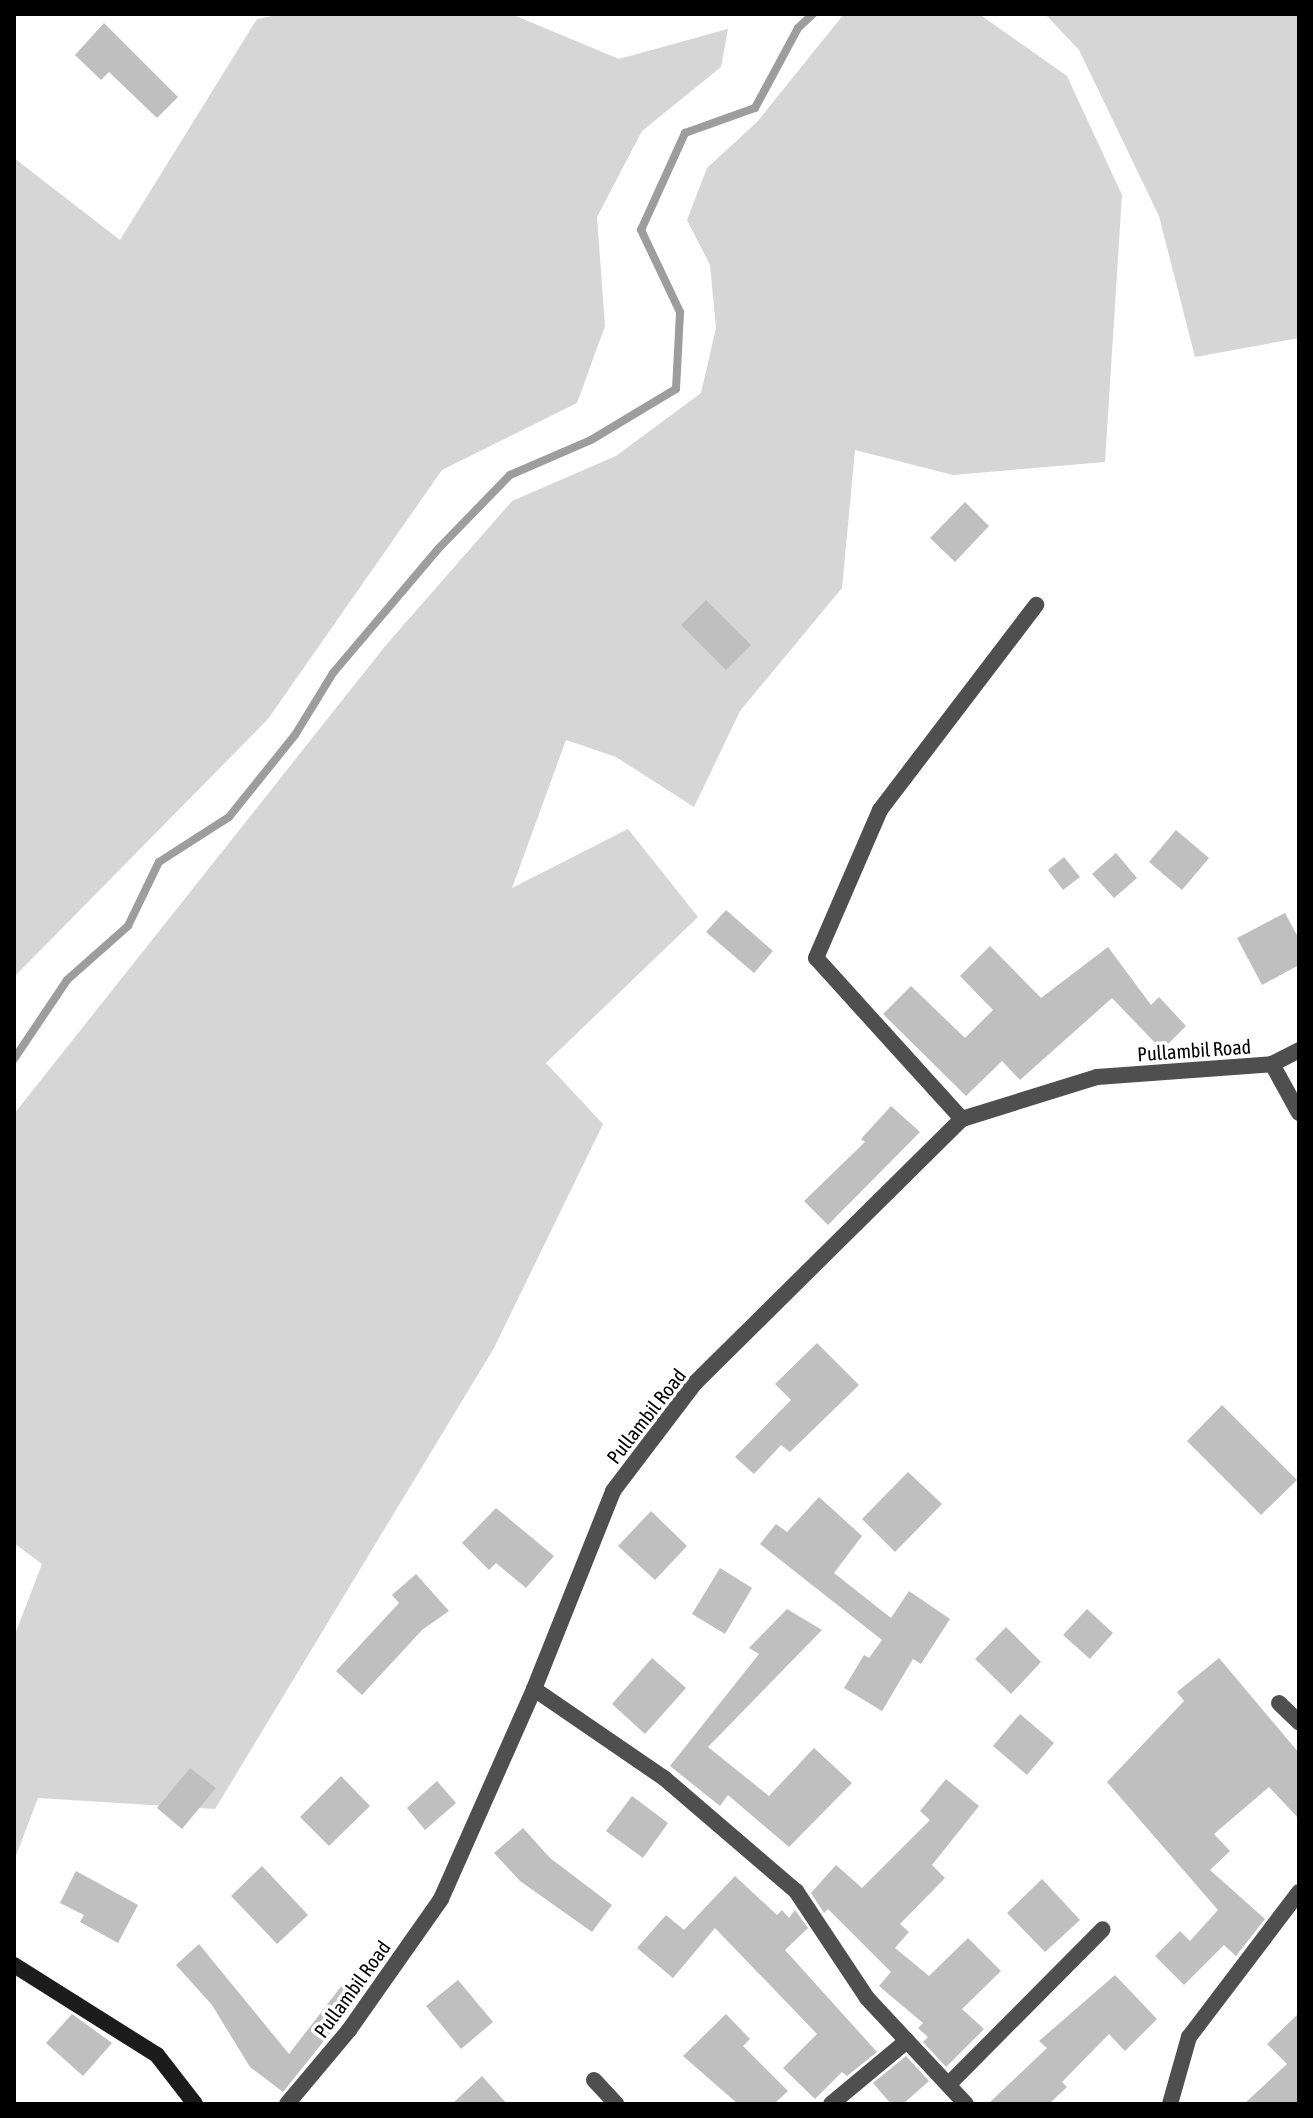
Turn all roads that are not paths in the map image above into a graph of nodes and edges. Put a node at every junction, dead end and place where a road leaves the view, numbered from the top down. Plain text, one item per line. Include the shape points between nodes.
1 (1036, 605) dead end
2 (1299, 1050) edge
3 (1272, 1064) junction
4 (1299, 1113) edge
5 (962, 1119) junction
6 (534, 1689) junction
7 (1279, 1703) dead end
8 (1299, 1722) edge
9 (1299, 1892) edge
10 (1103, 1929) dead end
11 (14, 1965) edge
12 (907, 2041) junction
13 (594, 2080) dead end
14 (949, 2084) junction
15 (195, 2104) edge
16 (287, 2104) edge
17 (616, 2104) edge
18 (831, 2104) edge
19 (966, 2104) edge
20 (1170, 2104) edge

1 - 5 street via 880,810 816,958
2 - 3 street, Pullambil Road
3 - 4 street
3 - 5 street, Pullambil Road via 1097,1077
5 - 6 street, Pullambil Road via 695,1383 613,1491
6 - 12 street via 664,1778 796,1891 867,1998
6 - 16 street, Pullambil Road via 441,1899 349,2030
7 - 8 street
9 - 20 street via 1189,2037
10 - 14 street
11 - 15 street via 157,2055
12 - 14 street
12 - 18 street
13 - 17 street
14 - 19 street

